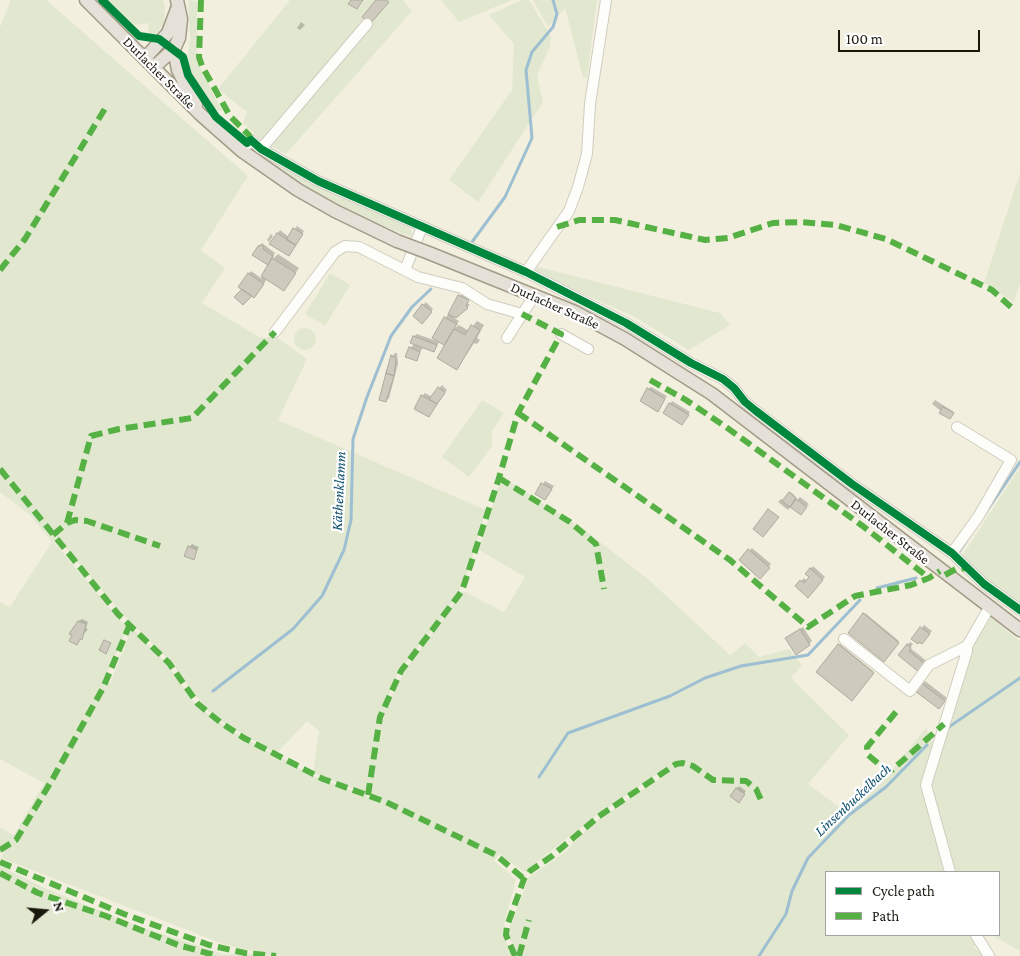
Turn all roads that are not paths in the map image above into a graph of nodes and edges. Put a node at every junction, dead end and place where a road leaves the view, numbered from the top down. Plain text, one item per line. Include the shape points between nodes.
1 (86, 0) edge
2 (606, 0) edge
3 (178, 2) edge
4 (367, 24) dead end
5 (174, 50) junction
6 (150, 63) junction
7 (200, 114) junction
8 (261, 149) junction
9 (242, 150) junction
10 (422, 227) junction
11 (405, 270) junction
12 (526, 272) junction
13 (534, 296) junction
14 (522, 314) junction
15 (275, 332) dead end
16 (561, 334) dead end
17 (507, 338) dead end
18 (588, 348) dead end
19 (723, 379) junction
20 (712, 394) junction
21 (957, 427) dead end
22 (952, 553) junction
23 (989, 608) junction
24 (1020, 610) edge
25 (1020, 630) edge
26 (844, 639) dead end
27 (967, 646) junction
28 (950, 871) edge
29 (977, 936) edge
30 (989, 956) edge

1 - 6 main road, Durlacher Straße
2 - 12 lane via 590,104 587,154 578,187 569,211
3 - 5 main road via 181,31
3 - 6 main road via 168,33
4 - 8 lane
5 - 6 main road
5 - 7 main road via 178,70
6 - 7 main road, Durlacher Straße
7 - 9 main road, Durlacher Straße
8 - 9 lane via 251,140
8 - 10 lane via 318,181
9 - 13 main road, Durlacher Straße, bridge via 328,207 397,240
10 - 11 lane
10 - 12 lane
11 - 14 lane via 418,277 462,288 488,304
11 - 15 lane via 360,247 345,246 335,252
12 - 19 lane via 626,323
13 - 14 lane
13 - 20 main road, Durlacher Straße via 576,312
14 - 17 lane
16 - 18 lane
19 - 20 lane
19 - 22 lane via 756,412
20 - 23 main road, Durlacher Straße
21 - 22 lane via 1011,460 978,517
22 - 24 lane via 984,584
23 - 25 main road, Durlacher Straße
23 - 27 lane
26 - 27 lane via 910,691 929,665
27 - 28 lane via 926,785
29 - 30 lane

